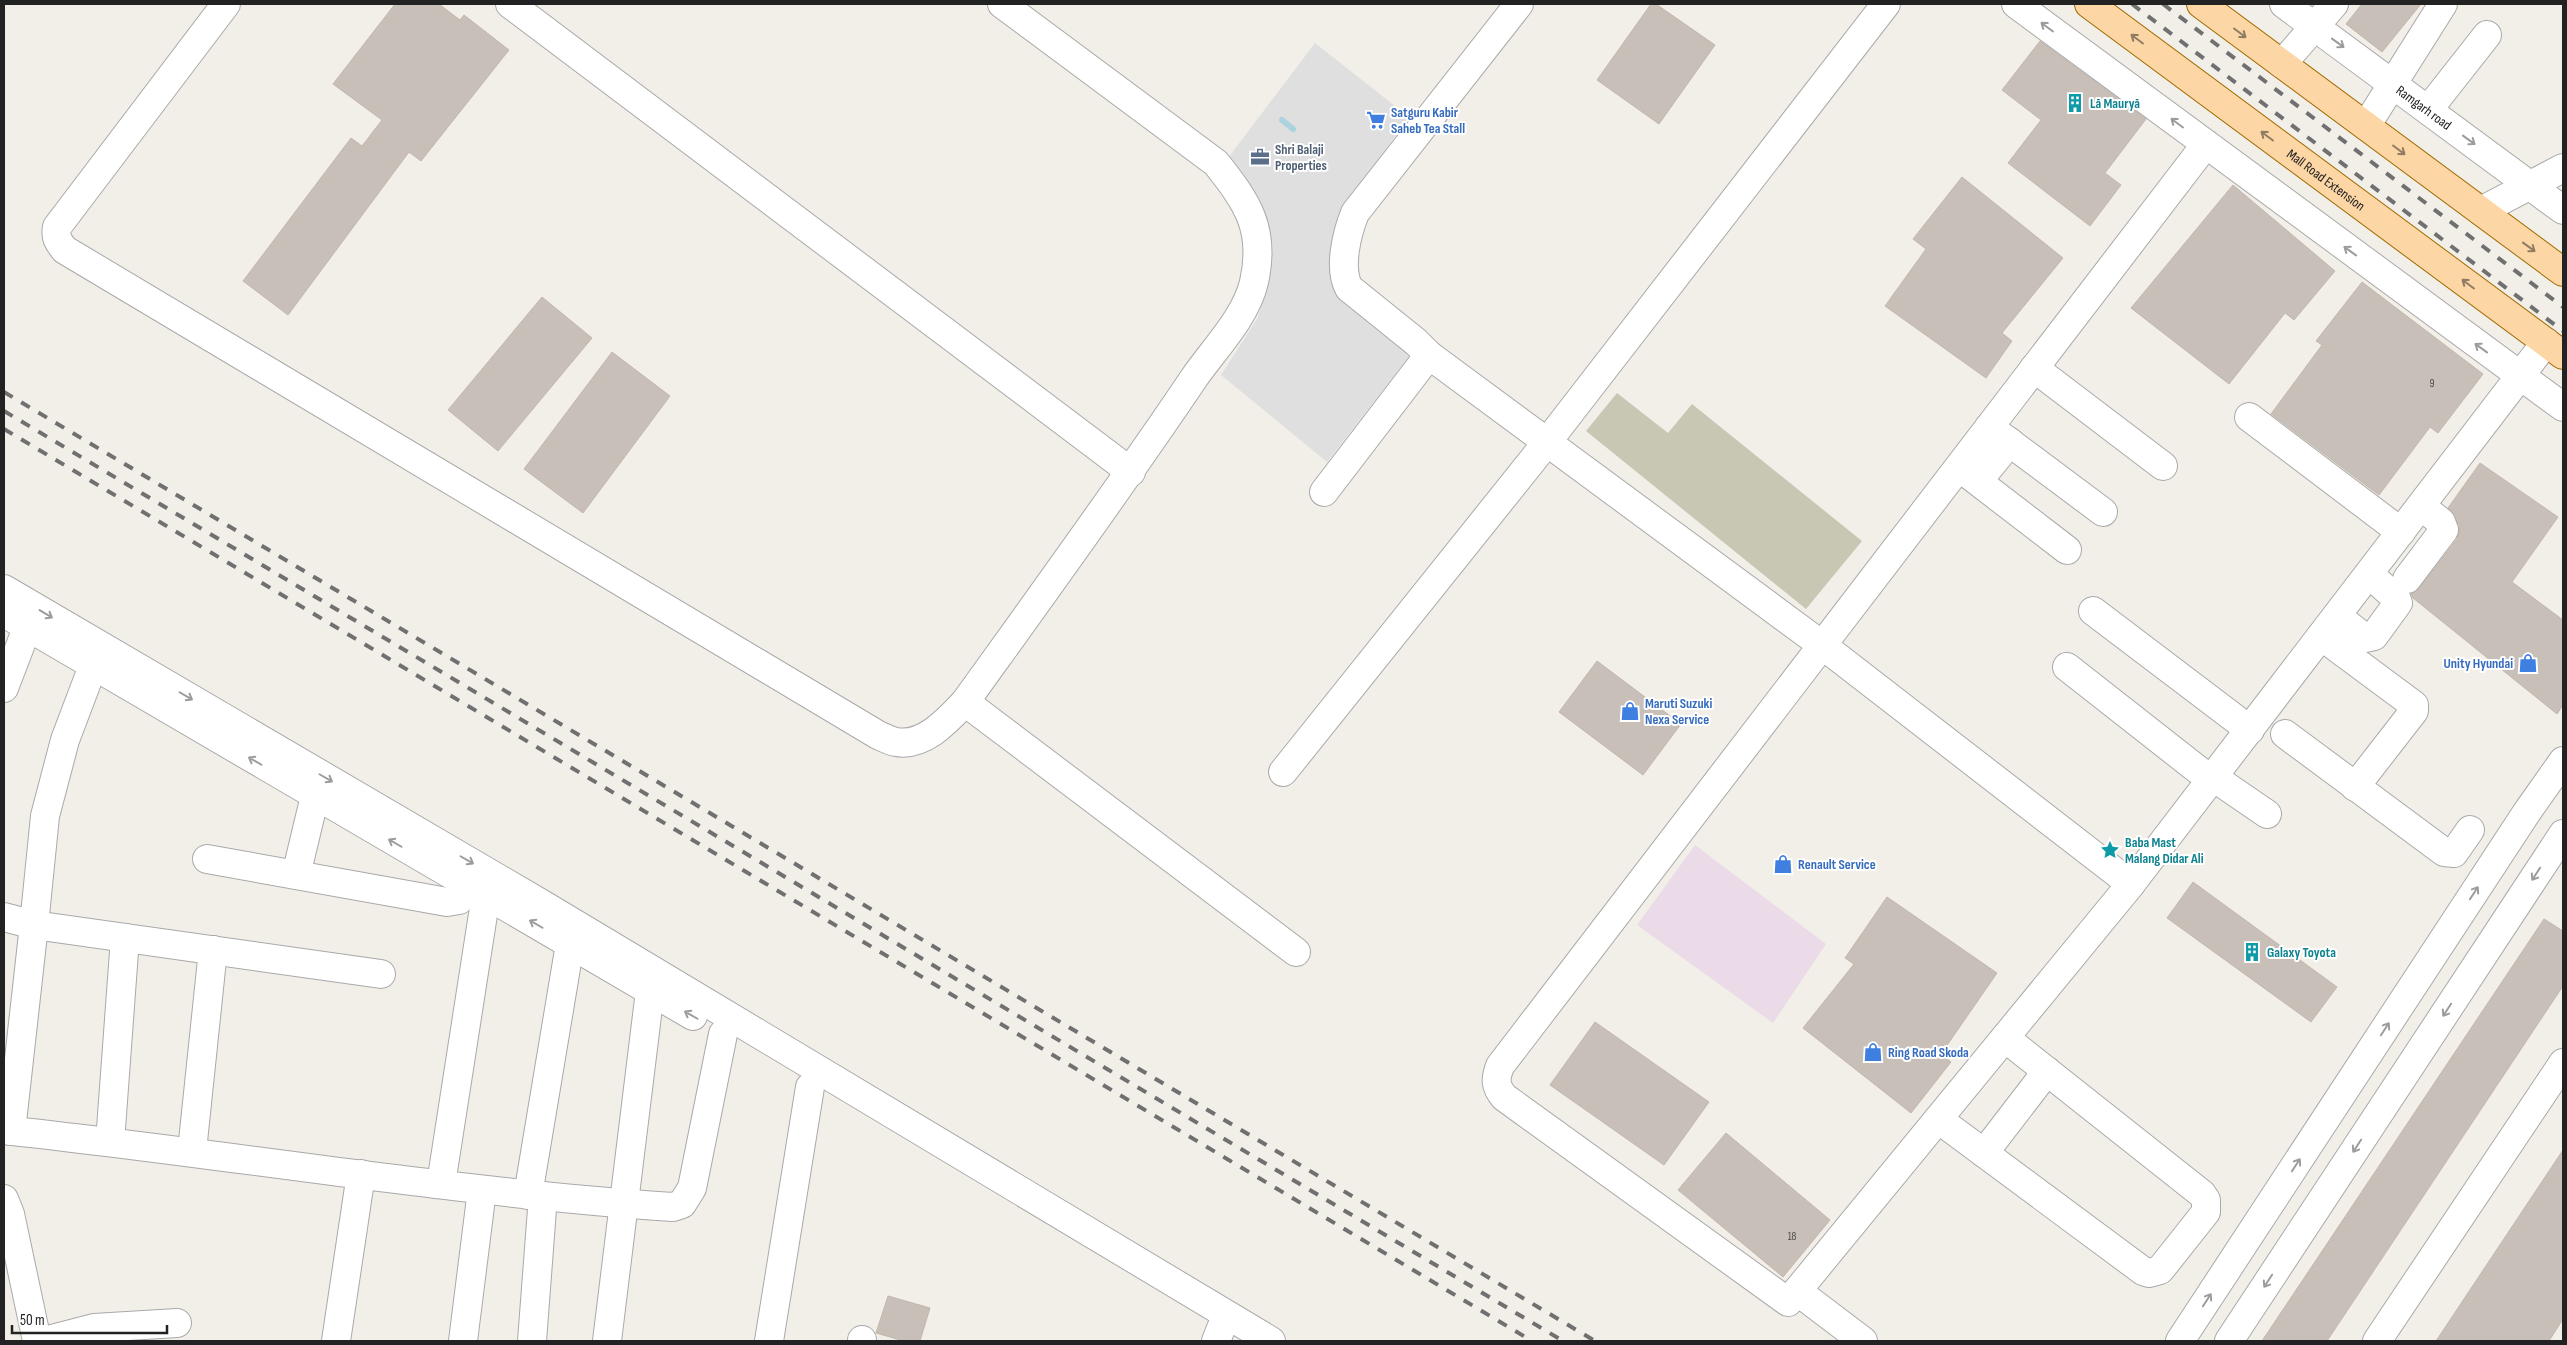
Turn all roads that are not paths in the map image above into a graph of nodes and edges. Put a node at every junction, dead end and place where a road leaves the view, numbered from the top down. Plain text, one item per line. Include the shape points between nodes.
1 (226, 4) edge
2 (510, 4) edge
3 (1002, 4) edge
4 (1519, 4) edge
5 (1886, 4) edge
6 (2016, 4) edge
7 (2089, 4) edge
8 (2201, 4) edge
9 (2284, 4) edge
10 (2334, 4) edge
11 (2443, 4) edge
12 (2315, 26) junction
13 (2487, 35) dead end
14 (2282, 64) junction
15 (2393, 84) junction
16 (2428, 110) junction
17 (2366, 126) junction
18 (2206, 144) junction
19 (2563, 168) edge
20 (2530, 185) junction
21 (2563, 210) edge
22 (2480, 211) junction
23 (2563, 272) edge
24 (2555, 349) edge
25 (1429, 355) junction
26 (2034, 368) junction
27 (2520, 377) junction
28 (2563, 406) edge
29 (2249, 417) dead end
30 (2000, 428) junction
31 (1548, 441) junction
32 (2163, 466) dead end
33 (1131, 472) junction
34 (1968, 474) junction
35 (2082, 474) dead end
36 (1324, 492) dead end
37 (2420, 506) junction
38 (2103, 512) dead end
39 (2401, 532) junction
40 (2068, 550) dead end
41 (2369, 574) junction
42 (2407, 579) dead end
43 (4, 589) edge
44 (2093, 611) dead end
45 (4, 613) edge
46 (2329, 626) junction
47 (27, 628) junction
48 (1822, 645) junction
49 (93, 666) junction
50 (2067, 667) dead end
51 (4, 688) edge
52 (965, 702) junction
53 (2250, 729) junction
54 (2285, 734) dead end
55 (2563, 760) edge
56 (1283, 772) dead end
57 (2212, 778) junction
58 (2355, 787) junction
59 (315, 796) junction
60 (2267, 814) dead end
61 (2470, 830) dead end
62 (2563, 834) edge
63 (2416, 855) dead end
64 (207, 859) dead end
65 (296, 874) junction
66 (2131, 884) junction
67 (478, 891) junction
68 (4, 917) edge
69 (34, 925) junction
70 (125, 938) junction
71 (570, 944) junction
72 (212, 950) junction
73 (1296, 952) dead end
74 (381, 974) dead end
75 (650, 991) junction
76 (723, 1034) junction
77 (2005, 1038) junction
78 (2563, 1063) edge
79 (2047, 1071) junction
80 (810, 1087) junction
81 (1938, 1119) junction
82 (7, 1131) edge
83 (110, 1142) junction
84 (192, 1152) junction
85 (1984, 1153) junction
86 (361, 1174) junction
87 (441, 1184) junction
88 (482, 1190) junction
89 (535, 1195) junction
90 (4, 1199) edge
91 (624, 1204) junction
92 (1797, 1291) junction
93 (177, 1323) dead end
94 (1219, 1334) edge
95 (37, 1341) edge
96 (44, 1341) edge
97 (336, 1341) edge
98 (463, 1341) edge
99 (532, 1341) edge
100 (607, 1341) edge
101 (769, 1341) edge
102 (1246, 1341) edge
103 (1272, 1341) edge
104 (1863, 1341) edge
105 (2180, 1341) edge
106 (2229, 1341) edge
107 (2377, 1341) edge

1 - 52 street via 57,226 58,242 65,250 878,735 897,742 919,739 939,729
2 - 33 street
3 - 33 street via 1216,163 1241,195 1256,227 1254,284 1240,316 1214,348
4 - 25 street via 1380,180 1355,213 1350,226 1344,270 1349,288
5 - 31 street
18 -> 6 street
24 -> 7 main road, Mall Road Extension
8 -> 14 main road
9 - 12 street, Ramgarh road
10 - 12 street
11 - 15 street
12 - 14 street
12 -> 15 street, Ramgarh road
13 - 16 street
14 - 17 main road
15 - 16 street, Ramgarh road
15 - 17 street
16 -> 20 street, Ramgarh road
17 -> 22 main road
18 - 26 street
27 -> 18 street
19 - 20 street
20 - 21 street, Ramgarh road
20 - 22 street
22 -> 23 main road
24 - 27 street
25 - 31 street
25 - 36 street
26 - 30 street
26 - 32 street
27 - 28 street
27 - 37 street
29 - 39 street
30 - 34 street
30 - 35 street
30 - 38 street
31 - 48 street
31 - 56 street
33 - 52 street
34 - 40 street
34 - 48 street
37 - 39 street
37 - 42 street via 2442,522 2444,530
39 - 41 street
41 - 46 street
41 - 46 street via 2398,603 2374,636 2365,638
43 -> 103 street via 542,904
44 - 53 street
45 - 47 street
46 - 53 street
46 - 58 street via 2414,705 2414,711
47 - 49 street
47 - 51 street
48 - 66 street
48 - 92 street via 1500,1066 1496,1078 1497,1088 1504,1098 1788,1302
59 -> 49 street
49 - 69 street via 65,740 45,816
50 - 57 street
52 - 73 street
53 - 57 street
53 - 63 street
54 - 58 street
105 -> 55 street
57 - 60 street
57 - 66 street
58 - 61 street via 2444,852 2454,853
59 - 65 street
67 -> 59 street
62 -> 106 street
64 - 65 street
65 - 67 street via 447,902
66 - 77 street
71 -> 67 street
67 - 87 street
68 - 69 street
69 - 70 street
69 - 82 street
70 - 72 street
70 - 83 street
71 - 75 street
71 - 89 street
72 - 74 street
72 - 84 street
76 -> 75 street
75 - 91 street
76 - 80 street
76 - 91 street via 689,1196 682,1204 673,1207
77 - 79 street
77 - 81 street
78 - 107 street
79 - 85 street
79 - 85 street via 2202,1194 2208,1206 2206,1212 2160,1270 2149,1273
80 - 94 street
80 - 101 street
81 - 85 street
81 - 92 street
82 - 83 street
83 - 84 street
84 - 86 street
86 - 87 street
86 - 97 street
87 - 88 street
88 - 89 street
88 - 98 street
89 - 91 street
89 - 99 street
90 - 95 street
91 - 100 street
92 - 104 street
93 - 96 street via 94,1328
94 - 102 street

